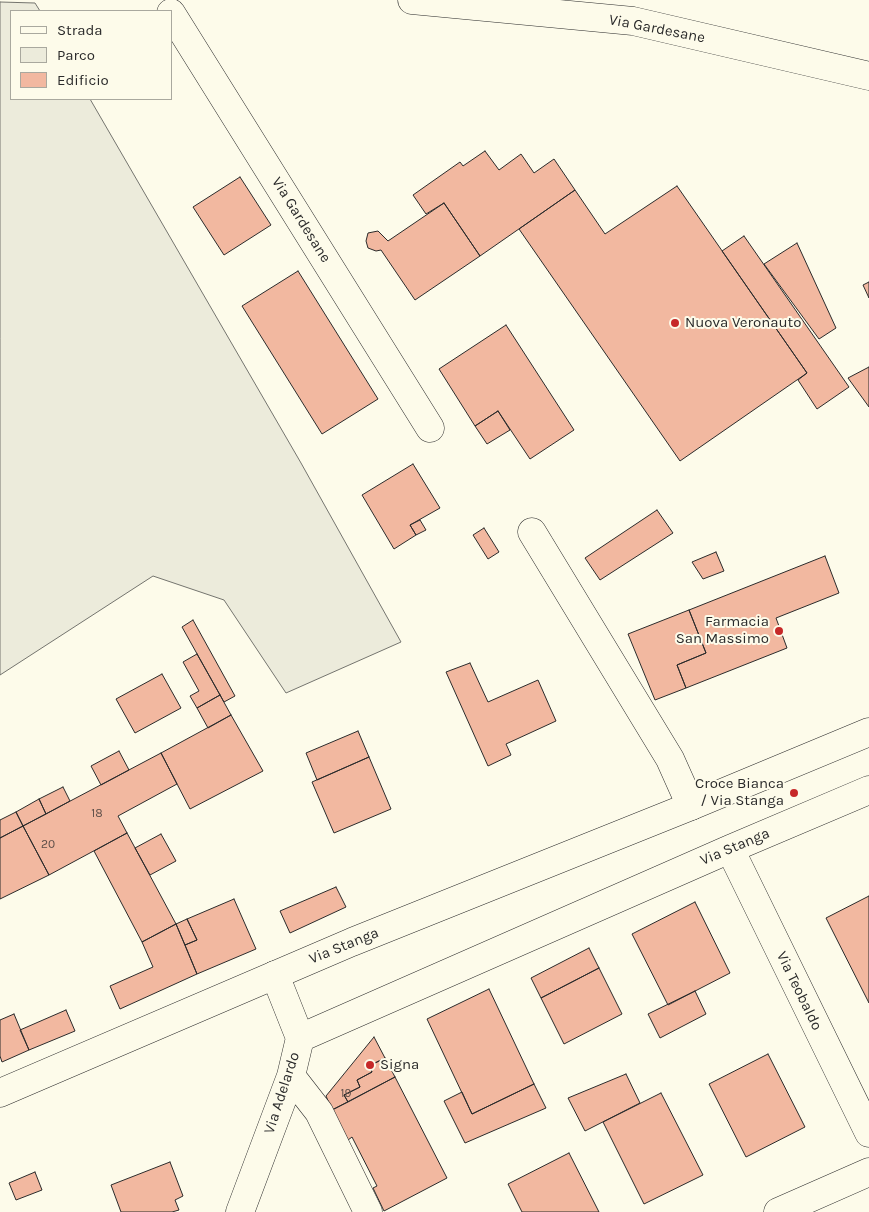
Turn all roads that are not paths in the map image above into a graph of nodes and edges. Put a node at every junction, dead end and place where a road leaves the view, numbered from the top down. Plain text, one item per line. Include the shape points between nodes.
1 (412, 0) edge
2 (172, 14) edge
3 (869, 76) edge
4 (430, 428) dead end
5 (532, 532) dead end
6 (869, 732) edge
7 (869, 790) edge
8 (691, 806) junction
9 (730, 849) junction
10 (275, 975) junction
11 (300, 1038) junction
12 (291, 1076) junction
13 (0, 1093) edge
14 (869, 1133) edge
15 (869, 1172) edge
16 (240, 1212) edge
17 (368, 1212) edge
18 (778, 1212) edge

1 - 3 street, Via Gardesane via 633,21
2 - 4 street, Via Gardesane
5 - 8 street via 670,759
6 - 8 street, Via Stanga
7 - 9 street, Via Stanga
8 - 10 street, Via Stanga
9 - 11 street, Via Stanga
9 - 14 street, Via Teobaldo
10 - 11 street, Via Adelardo
10 - 13 street, Via Stanga
11 - 12 street, Via Adelardo
12 - 16 street, Via Adelardo
12 - 17 street via 319,1112
15 - 18 street

